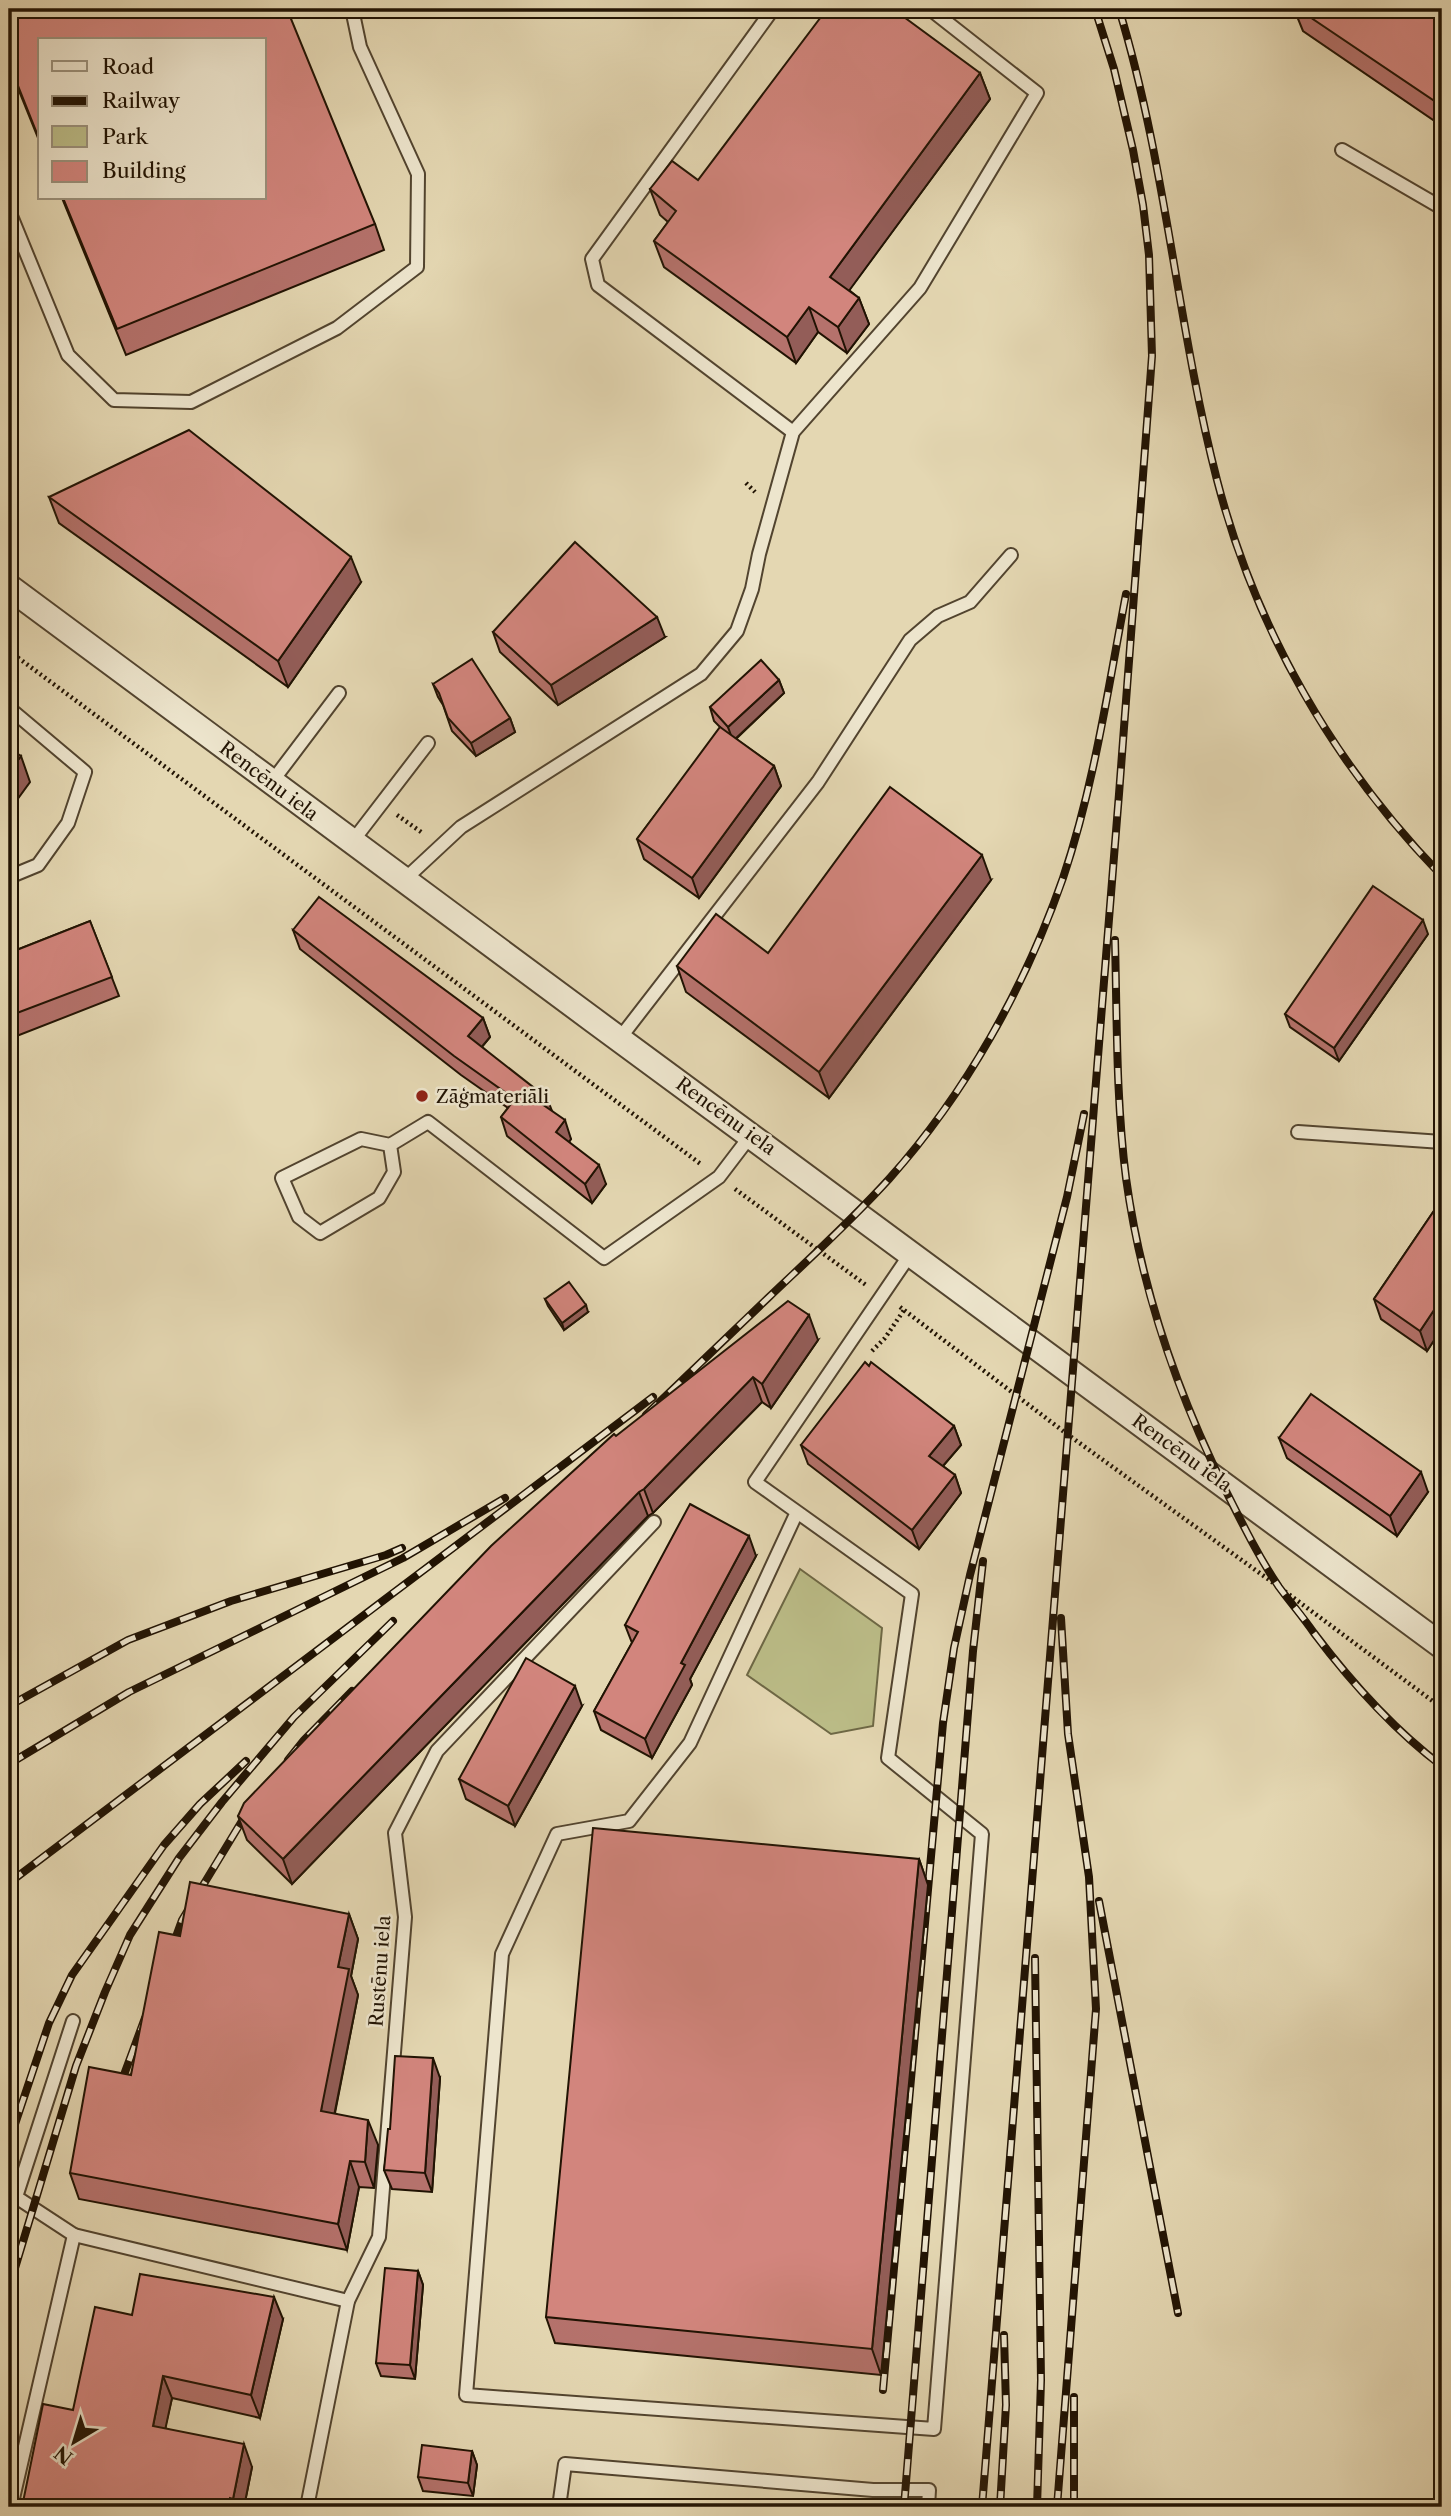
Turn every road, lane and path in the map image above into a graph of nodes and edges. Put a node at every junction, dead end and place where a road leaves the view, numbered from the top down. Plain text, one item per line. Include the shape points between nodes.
1 (352, 9) edge
2 (773, 9) edge
3 (930, 9) edge
4 (1342, 150) dead end
5 (1442, 208) edge
6 (9, 211) edge
7 (793, 432) junction
8 (1011, 555) dead end
9 (9, 587) edge
10 (339, 692) dead end
11 (9, 708) edge
12 (428, 743) dead end
13 (271, 783) junction
14 (381, 803) junction
15 (425, 835) dead end
16 (352, 842) junction
17 (9, 877) edge
18 (403, 881) junction
19 (620, 1038) junction
20 (1298, 1132) dead end
21 (751, 1135) junction
22 (1442, 1142) edge
23 (390, 1145) junction
24 (911, 1253) junction
25 (904, 1310) dead end
26 (869, 1354) dead end
27 (797, 1512) junction
28 (654, 1521) dead end
29 (1442, 1646) edge
30 (73, 2021) dead end
31 (13, 2196) edge
32 (74, 2235) junction
33 (348, 2301) junction
34 (11, 2507) edge
35 (307, 2507) edge
36 (559, 2507) edge
37 (928, 2507) edge

1 - 6 lane via 360,47 418,174 417,267 337,328 191,402 114,400 68,355
2 - 7 lane via 592,258 598,285
3 - 7 lane via 1037,93 920,288
4 - 5 lane
7 - 18 lane via 737,631 701,674 460,827
8 - 19 lane via 970,602 938,616 910,640 818,782
9 - 13 street, Rencēnu iela
10 - 13 lane
11 - 17 lane via 85,772 68,822 38,865
12 - 14 lane
13 - 16 street, Rencēnu iela
14 - 15 path
14 - 16 lane
16 - 18 street, Rencēnu iela
18 - 19 street, Rencēnu iela
19 - 21 street, Rencēnu iela
20 - 22 lane
21 - 23 lane via 719,1177 604,1258 428,1122
21 - 24 street, Rencēnu iela
23 - 23 lane via 361,1139 282,1178 299,1217 320,1233 379,1198 394,1172
24 - 27 lane via 755,1482
24 - 29 street, Rencēnu iela
25 - 26 path
27 - 27 lane via 690,1743 629,1821 557,1834 502,1954 466,2395 934,2430 982,1834 888,1758 912,1594
28 - 33 lane, Rustēnu iela via 437,1751 396,1833 405,1917 379,2237
30 - 31 lane
31 - 32 lane
32 - 33 lane
32 - 34 lane
33 - 35 lane, Rustēnu iela
36 - 37 lane via 565,2464 873,2490 929,2490

